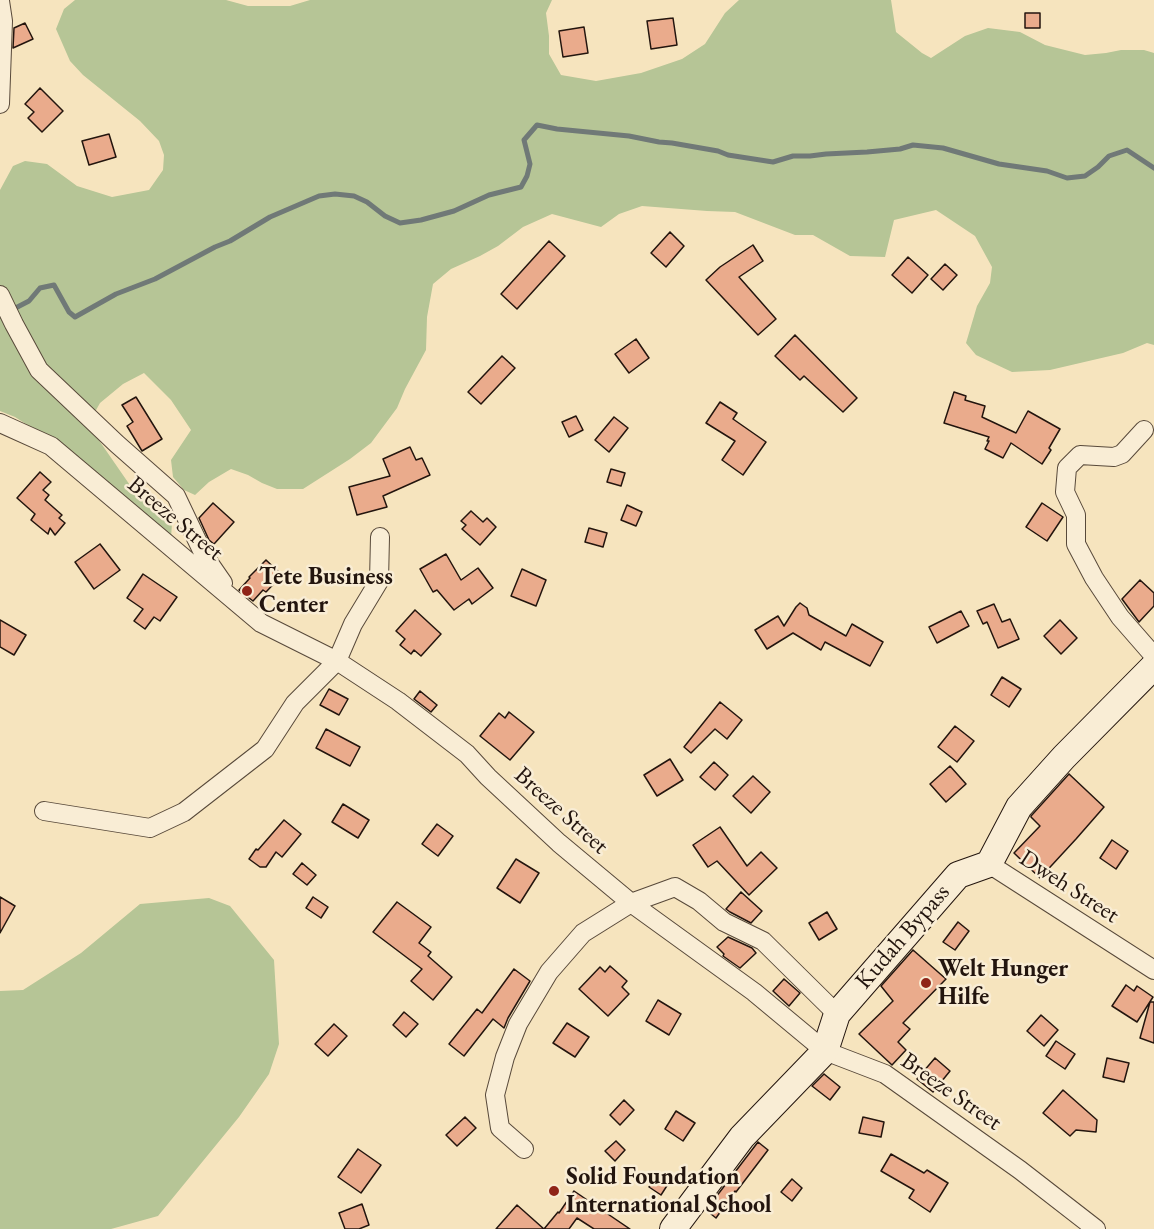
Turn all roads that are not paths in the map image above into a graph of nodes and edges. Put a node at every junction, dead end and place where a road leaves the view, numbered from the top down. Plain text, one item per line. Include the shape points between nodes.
1 (0, 1) edge
2 (0, 104) edge
3 (0, 295) edge
4 (0, 423) edge
5 (1144, 430) dead end
6 (380, 537) dead end
7 (237, 603) junction
8 (1154, 656) edge
9 (337, 661) junction
10 (1154, 666) edge
11 (44, 811) dead end
12 (989, 864) junction
13 (631, 903) junction
14 (1154, 970) edge
15 (837, 1014) junction
16 (825, 1052) junction
17 (524, 1149) dead end
18 (674, 1229) edge
19 (1096, 1229) edge

1 - 2 street
3 - 7 street via 39,370 176,496 205,557
4 - 7 street, Breeze Street via 51,446
5 - 8 street via 1122,454 1080,455 1067,468 1065,492 1076,515 1076,544 1094,578 1120,618
6 - 9 street via 380,581 353,624
7 - 9 street, Breeze Street via 261,623
9 - 11 street via 295,703 265,749 184,812 150,828
9 - 13 street, Breeze Street via 467,754 551,836
10 - 12 street via 1019,807
12 - 14 street, Dweh Street
12 - 15 street, Kudah Bypass via 958,875
13 - 15 street via 675,887 724,922 763,941
13 - 16 street, Breeze Street via 754,992
13 - 17 street via 583,933 549,972 518,1024 495,1095 500,1128
15 - 16 street, Kudah Bypass
16 - 18 street, Kudah Bypass via 742,1137
16 - 19 street, Breeze Street via 885,1074

